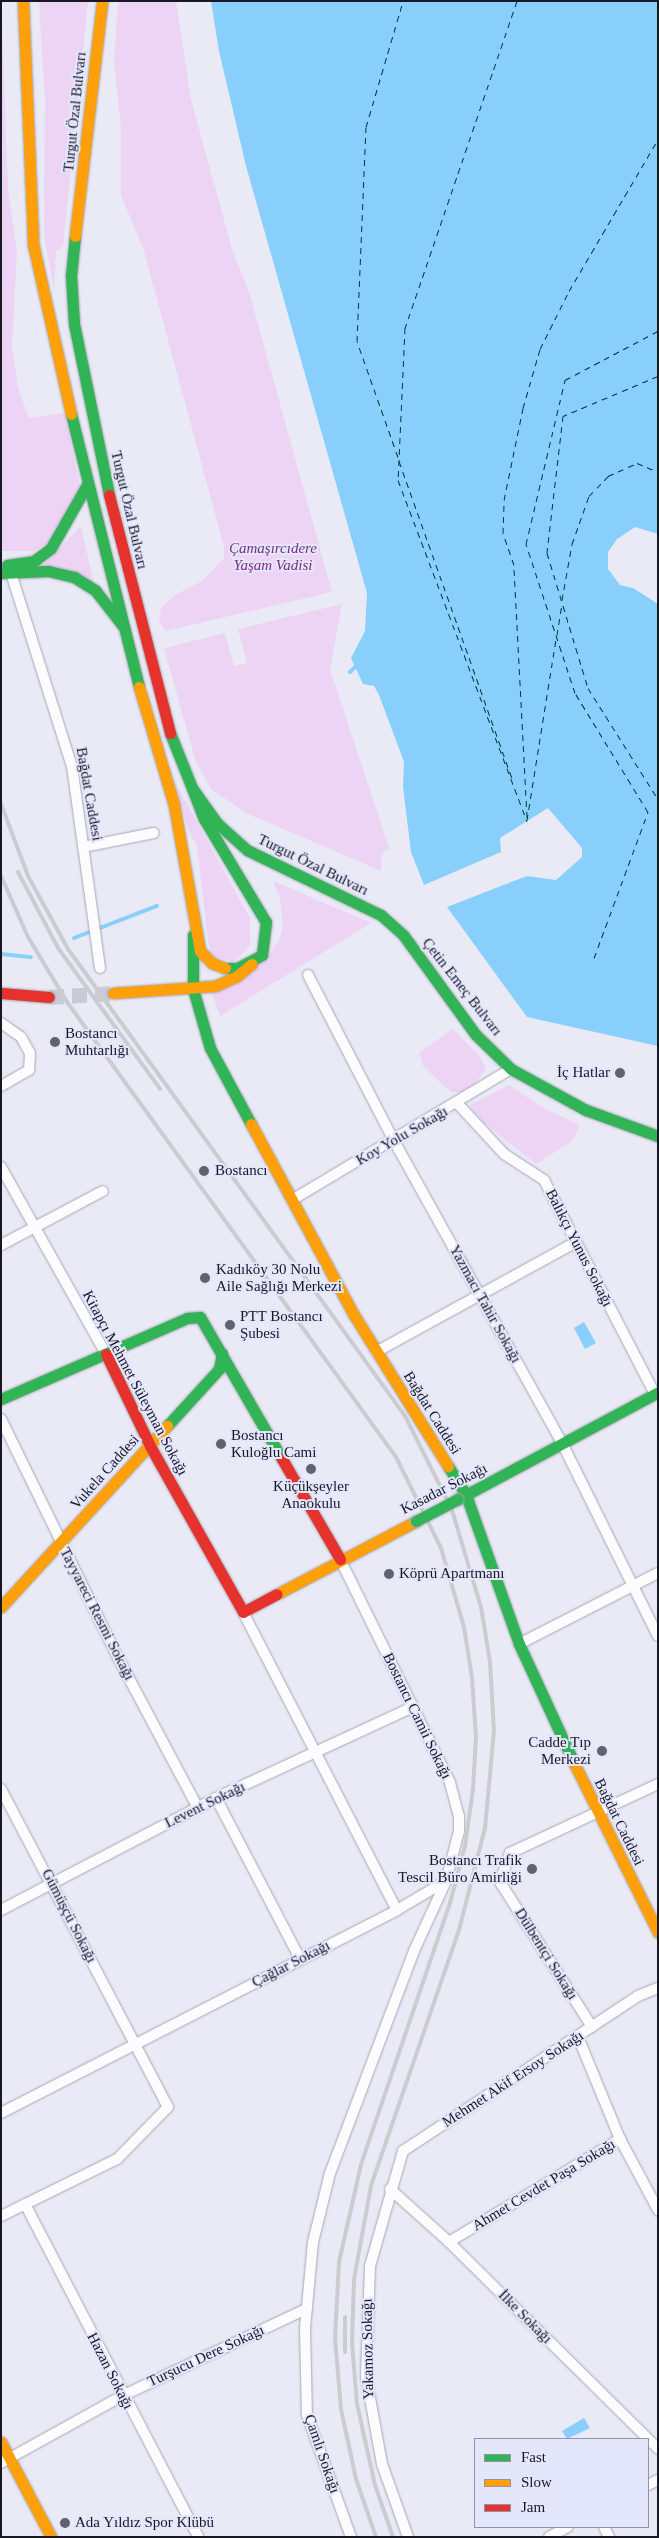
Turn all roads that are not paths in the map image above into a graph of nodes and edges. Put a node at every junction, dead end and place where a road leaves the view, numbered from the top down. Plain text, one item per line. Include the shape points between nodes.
1 (22, 1) edge
2 (33, 1) edge
3 (102, 1) edge
4 (25, 72) junction
5 (87, 485) junction
6 (1, 565) edge
7 (6, 573) edge
8 (124, 628) junction
9 (192, 788) junction
10 (154, 833) dead end
11 (83, 847) junction
12 (194, 913) junction
13 (381, 915) joint
14 (262, 955) junction
15 (100, 968) dead end
16 (308, 975) dead end
17 (193, 990) junction
18 (1, 993) edge
19 (113, 993) tunnel mouth
20 (48, 997) tunnel mouth
21 (1, 1023) edge
22 (511, 1069) junction
23 (1, 1086) edge
24 (457, 1104) junction
25 (658, 1136) edge
26 (394, 1141) junction
27 (1, 1167) edge
28 (103, 1191) dead end
29 (292, 1200) junction
30 (34, 1228) junction
31 (576, 1242) junction
32 (1, 1245) edge
33 (481, 1295) junction
34 (376, 1352) junction
35 (222, 1353) junction
36 (106, 1354) junction
37 (656, 1393) edge
38 (1, 1399) edge
39 (1, 1419) edge
40 (563, 1445) junction
41 (150, 1446) junction
42 (462, 1497) junction
43 (61, 1543) junction
44 (340, 1559) junction
45 (658, 1573) edge
46 (632, 1587) junction
47 (1, 1607) edge
48 (243, 1612) junction
49 (658, 1636) edge
50 (519, 1644) junction
51 (412, 1707) junction
52 (316, 1752) junction
53 (658, 1784) edge
54 (1, 1789) edge
55 (216, 1798) junction
56 (198, 1808) junction
57 (598, 1814) junction
58 (446, 1881) junction
59 (52, 1883) junction
60 (1, 1910) edge
61 (397, 1910) junction
62 (658, 1932) edge
63 (300, 1959) junction
64 (658, 1988) edge
65 (592, 2027) junction
66 (578, 2037) junction
67 (135, 2044) junction
68 (1, 2113) edge
69 (620, 2138) junction
70 (390, 2189) junction
71 (25, 2204) junction
72 (658, 2210) edge
73 (1, 2216) edge
74 (450, 2242) junction
75 (306, 2309) junction
76 (122, 2396) junction
77 (647, 2438) edge
78 (649, 2440) edge
79 (1, 2442) edge
80 (658, 2449) edge
81 (5, 2461) edge
82 (566, 2528) edge
83 (51, 2537) edge
84 (198, 2537) edge
85 (351, 2537) edge
86 (408, 2537) edge
87 (549, 2537) edge

1 - 4 main road
2 - 4 main road
3 - 9 main road, Turgut Özal Bulvarı via 72,276 74,324 112,511 146,649 176,754
4 - 5 main road via 34,244
5 - 6 main road via 51,548 34,561
5 - 8 main road
7 - 8 main road, Bağdat Caddesi via 48,571 74,578 95,590
7 - 11 street, Bağdat Caddesi via 72,766
8 - 12 main road via 174,805
9 - 13 main road, Turgut Özal Bulvarı via 217,823 247,850
9 - 14 main road via 204,819 266,922
10 - 11 street
11 - 15 street, Bağdat Caddesi
12 - 14 main road via 200,951 212,964 238,968
12 - 17 main road, Bağdat Caddesi
13 - 22 main road, Çetin Emeç Bulvarı via 404,936 476,1035
14 - 17 main road via 237,976 214,986
16 - 26 street, Yazmacı Tahir Sokağı
17 - 19 main road
17 - 29 main road, Bağdat Caddesi via 210,1048
18 - 20 main road
21 - 23 street via 21,1037 30,1053 29,1070
22 - 24 street, Koy Yolu Sokağı
22 - 25 main road, Çetin Emeç Bulvarı via 586,1110
24 - 26 street, Koy Yolu Sokağı
24 - 31 street, Balıkçı Yunus Sokağı via 504,1154 544,1180
26 - 29 street, Koy Yolu Sokağı
26 - 33 street, Yazmacı Tahir Sokağı
27 - 30 street, Kitapçı Mehmet Süleyman Sokağı
28 - 30 street
29 - 34 main road, Bağdat Caddesi
30 - 32 street
30 - 36 street, Kitapçı Mehmet Süleyman Sokağı
31 - 33 street
31 - 37 street, Balıkçı Yunus Sokağı
33 - 34 street
33 - 40 street, Yazmacı Tahir Sokağı
34 - 42 main road, Bağdat Caddesi
35 - 36 main road via 205,1321 194,1316
35 - 41 main road, Vukela Caddesi via 219,1369
35 - 44 main road
36 - 38 main road
36 - 41 main road, Kitapçı Mehmet Süleyman Sokağı
37 - 40 main road, Kasadar Sokağı
39 - 43 street, Tayyareci Resmi Sokağı
40 - 42 main road, Kasadar Sokağı
40 - 46 street, Yazmacı Tahir Sokağı
41 - 43 main road, Vukela Caddesi
41 - 48 main road, Kitapçı Mehmet Süleyman Sokağı
42 - 44 main road, Kasadar Sokağı, bridge
42 - 50 main road, Bağdat Caddesi
43 - 47 main road, Vukela Caddesi
43 - 56 street, Tayyareci Resmi Sokağı
44 - 48 main road, Kasadar Sokağı
44 - 51 street, Bostancı Camii Sokağı
45 - 46 street
46 - 49 street, Yazmacı Tahir Sokağı
46 - 50 street
48 - 52 street
50 - 57 main road, Bağdat Caddesi
51 - 52 street, Levent Sokağı
51 - 58 street, Bostancı Camii Sokağı via 450,1783 459,1816 459,1831
52 - 55 street, Levent Sokağı
52 - 61 street
53 - 57 street
54 - 59 street, Gümüşçü Sokağı
55 - 56 street, Levent Sokağı
55 - 63 street
56 - 59 street, Levent Sokağı
57 - 62 main road, Bağdat Caddesi
57 - 65 street, Dülbentçi Sokağı via 510,1853 500,1882
58 - 61 street, Çağlar Sokağı
58 - 75 street, Bostancı Camii Sokağı via 414,1951 330,2173 315,2234
59 - 60 street, Levent Sokağı
59 - 67 street, Gümüşçü Sokağı
61 - 63 street, Çağlar Sokağı
63 - 67 street, Çağlar Sokağı
64 - 65 street, Mehmet Akif Ersoy Sokağı via 638,1996
65 - 66 street, Mehmet Akif Ersoy Sokağı
66 - 69 street
66 - 70 street, Mehmet Akif Ersoy Sokağı via 403,2151
67 - 68 street, Çağlar Sokağı
67 - 71 street, Gümüşçü Sokağı via 168,2107 116,2159
69 - 72 street, Ahmet Cevdet Paşa Sokağı
69 - 74 street, Ahmet Cevdet Paşa Sokağı
70 - 74 street, İlke Sokağı
70 - 86 street, Yakamoz Sokağı via 368,2273 366,2382 384,2468
71 - 73 street
71 - 76 street, Hazan Sokağı
74 - 77 street, İlke Sokağı
75 - 76 street, Turşucu Dere Sokağı
75 - 85 street, Çamlı Sokağı via 308,2420
76 - 81 street, Turşucu Dere Sokağı
76 - 84 street, Hazan Sokağı
78 - 80 street, İlke Sokağı
79 - 81 main road
81 - 83 main road
82 - 87 street

